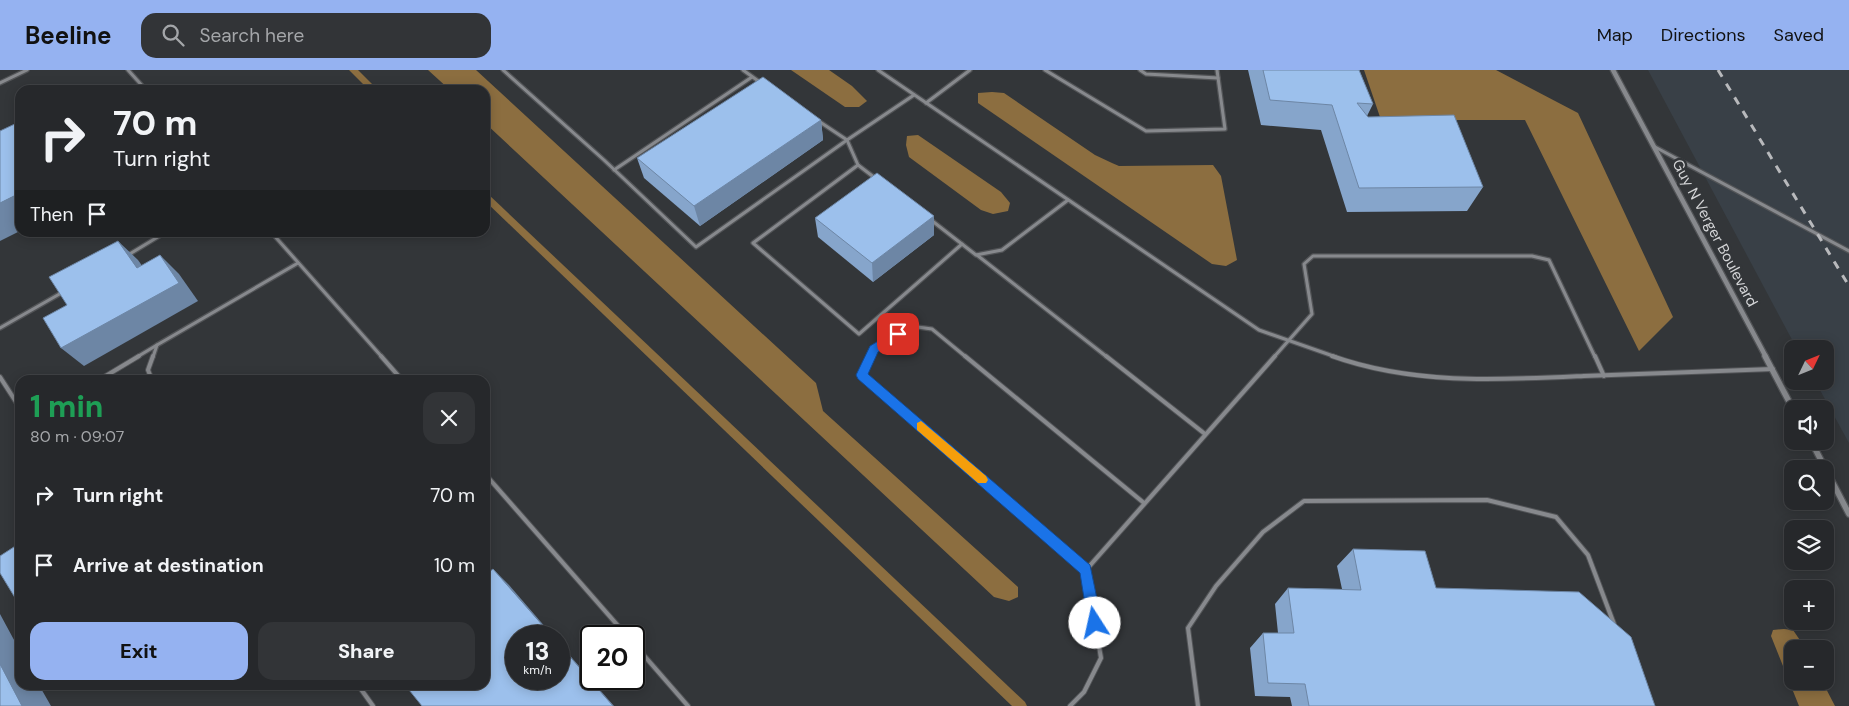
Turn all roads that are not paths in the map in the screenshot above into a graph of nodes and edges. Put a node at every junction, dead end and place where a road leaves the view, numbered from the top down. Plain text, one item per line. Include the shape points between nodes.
1 (27, 70) edge
2 (128, 70) edge
3 (503, 70) edge
4 (743, 70) edge
5 (878, 70) edge
6 (970, 70) edge
7 (1046, 70) edge
8 (1140, 70) edge
9 (1217, 70) edge
10 (1613, 70) edge
11 (752, 77) junction
12 (1218, 78) junction
13 (0, 83) edge
14 (142, 85) edge
15 (768, 87) edge
16 (914, 95) junction
17 (926, 103) junction
18 (815, 119) edge
19 (847, 140) junction
20 (1655, 147) junction
21 (858, 165) junction
22 (614, 170) junction
23 (880, 182) edge
24 (1068, 200) junction
25 (925, 216) edge
26 (157, 237) edge
27 (276, 237) edge
28 (962, 244) junction
29 (1849, 251) edge
30 (976, 255) junction
31 (125, 256) edge
32 (298, 263) junction
33 (66, 290) edge
34 (0, 328) edge
35 (1287, 341) junction
36 (157, 345) junction
37 (1773, 369) junction
38 (107, 375) edge
39 (150, 375) edge
40 (398, 375) edge
41 (1604, 376) junction
42 (0, 377) edge
43 (15, 400) edge
44 (1789, 400) edge
45 (1205, 434) junction
46 (1816, 450) edge
47 (490, 480) edge
48 (1144, 503) junction
49 (1849, 514) edge
50 (1086, 570) junction
51 (617, 625) edge
52 (1615, 626) edge
53 (645, 657) edge
54 (362, 690) edge
55 (373, 706) edge
56 (688, 706) edge
57 (1070, 706) edge
58 (1198, 706) edge

1 - 13 lane
2 - 14 lane
3 - 22 lane
4 - 11 lane
5 - 16 lane
6 - 17 lane
7 - 12 lane via 1146,132 1225,129
8 - 12 lane via 1146,74
9 - 12 lane
10 - 20 street, Guy N Verger Boulevard
11 - 15 lane
11 - 22 lane
16 - 17 lane
16 - 19 lane
17 - 24 lane
18 - 19 lane
19 - 21 lane
19 - 22 lane via 696,247
20 - 29 lane
20 - 37 street, Guy N Verger Boulevard
21 - 23 lane
21 - 28 lane via 753,244 860,334
24 - 30 lane via 1002,250
24 - 35 lane via 1259,330
25 - 28 lane
26 - 31 lane
27 - 32 lane
28 - 30 lane
30 - 45 lane
32 - 36 lane
32 - 40 lane
33 - 34 lane
35 - 41 lane via 1363,367 1402,374 1495,380
35 - 41 lane via 1312,314 1304,264 1313,256 1532,256 1549,260
35 - 45 lane
36 - 38 lane
36 - 39 lane via 148,370
37 - 41 lane
37 - 44 street, Guy N Verger Boulevard
42 - 43 lane
45 - 48 lane
46 - 49 street
47 - 51 lane
48 - 50 lane
48 - 50 lane via 932,329 910,326 874,349 862,375
50 - 57 lane via 1101,658 1084,692
52 - 58 lane via 1588,555 1556,518 1487,500 1304,501 1263,532 1216,586 1188,628
53 - 56 lane
54 - 55 lane

